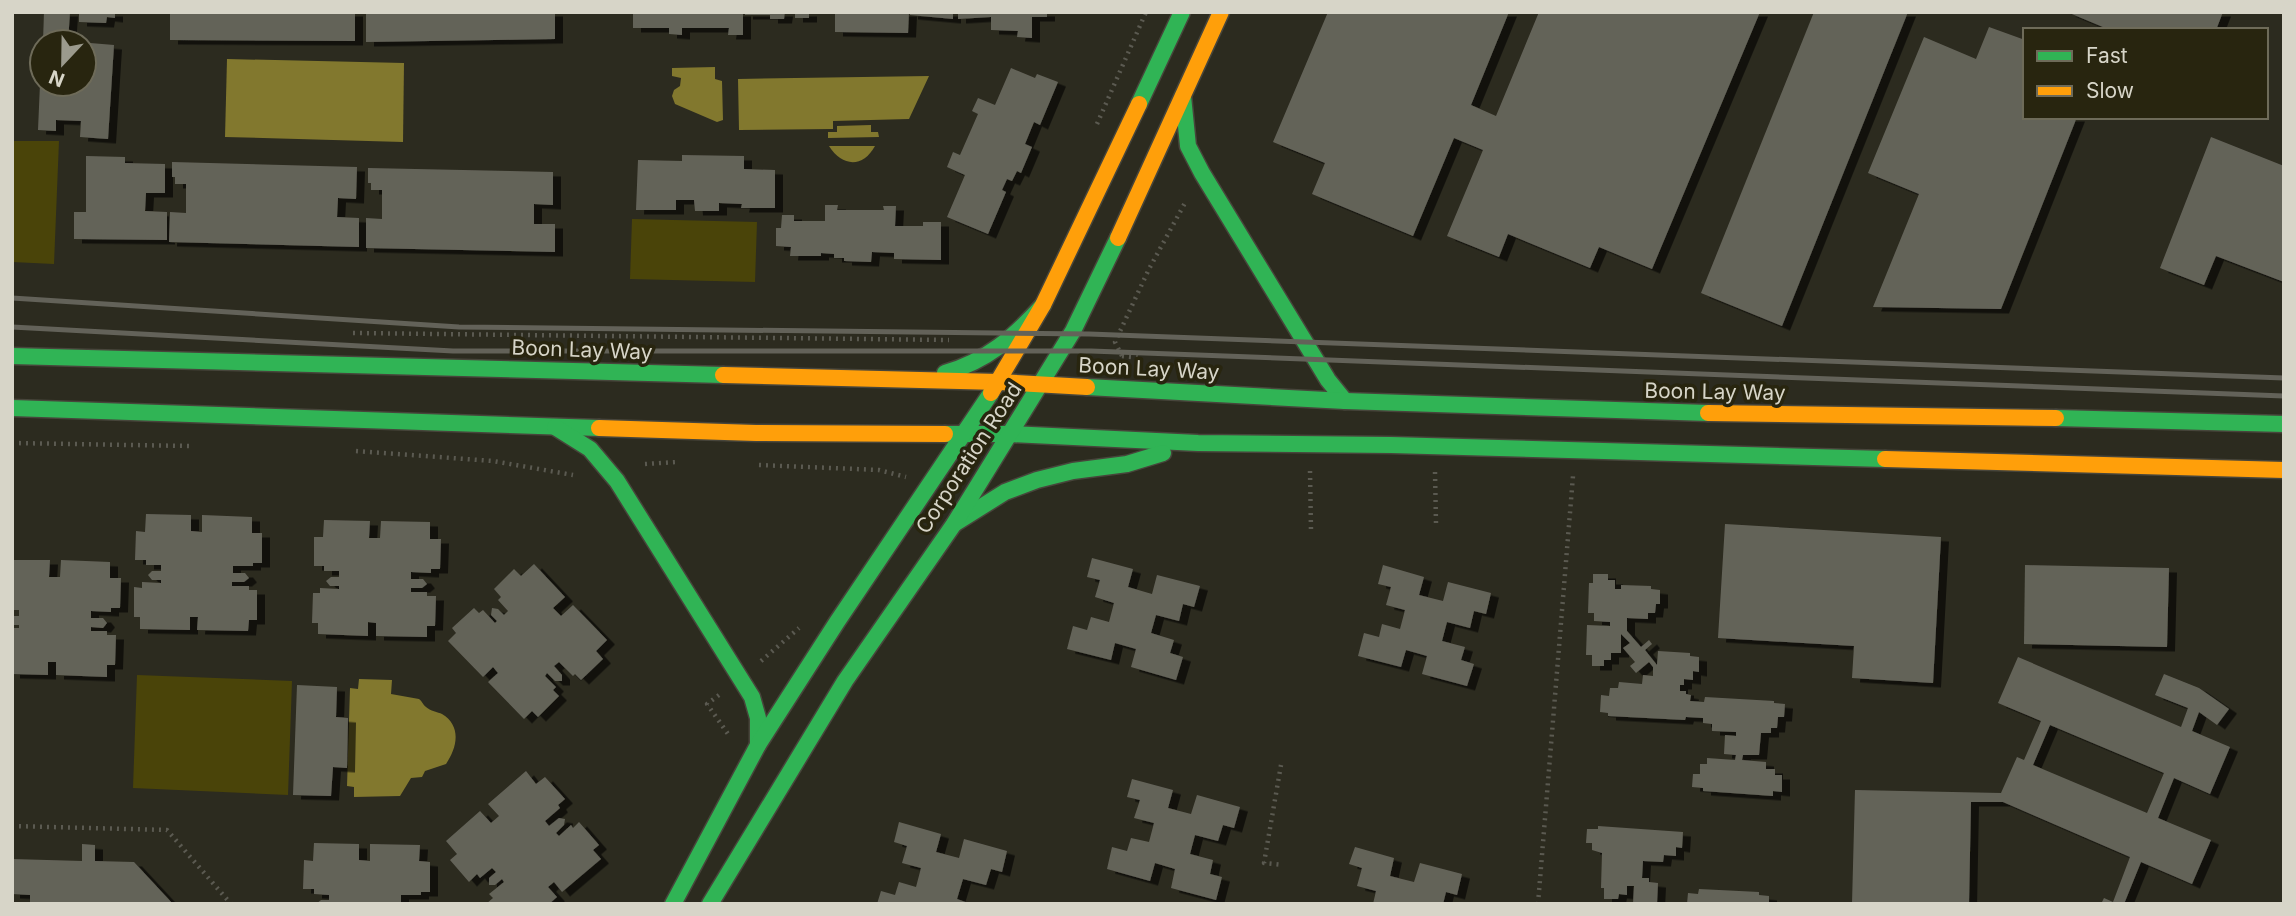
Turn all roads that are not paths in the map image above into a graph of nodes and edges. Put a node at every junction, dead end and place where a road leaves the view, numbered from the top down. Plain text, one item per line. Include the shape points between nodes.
1 (1182, 12) edge
2 (1221, 12) edge
3 (1183, 96) junction
4 (1043, 305) junction
5 (12, 356) edge
6 (917, 379) junction
7 (999, 382) junction
8 (1042, 384) junction
9 (1345, 401) junction
10 (12, 408) edge
11 (2284, 424) edge
12 (552, 426) junction
13 (966, 433) junction
14 (1010, 434) junction
15 (1198, 443) junction
16 (2284, 470) edge
17 (954, 524) junction
18 (758, 745) junction
19 (673, 904) edge
20 (710, 904) edge

1 - 4 main road, Corporation Road
2 - 3 main road, Corporation Road
3 - 8 main road, Corporation Road via 1114,248
3 - 9 main road via 1188,146 1202,173
4 - 6 main road via 991,355 964,368
4 - 7 main road, Corporation Road
5 - 6 main road, Boon Lay Way
6 - 7 main road, Boon Lay Way
7 - 8 main road, Boon Lay Way
7 - 13 main road, Corporation Road
8 - 9 main road, Boon Lay Way
8 - 14 main road, Corporation Road
9 - 11 main road, Boon Lay Way
10 - 12 main road
12 - 13 main road via 756,433
12 - 18 main road via 580,440 603,461 752,697
13 - 14 main road
13 - 18 main road, Corporation Road
14 - 15 main road
14 - 17 main road, Corporation Road
15 - 16 main road
15 - 17 main road via 1127,464 1037,480 1005,492
17 - 20 main road, Corporation Road via 845,681
18 - 19 main road, Corporation Road

